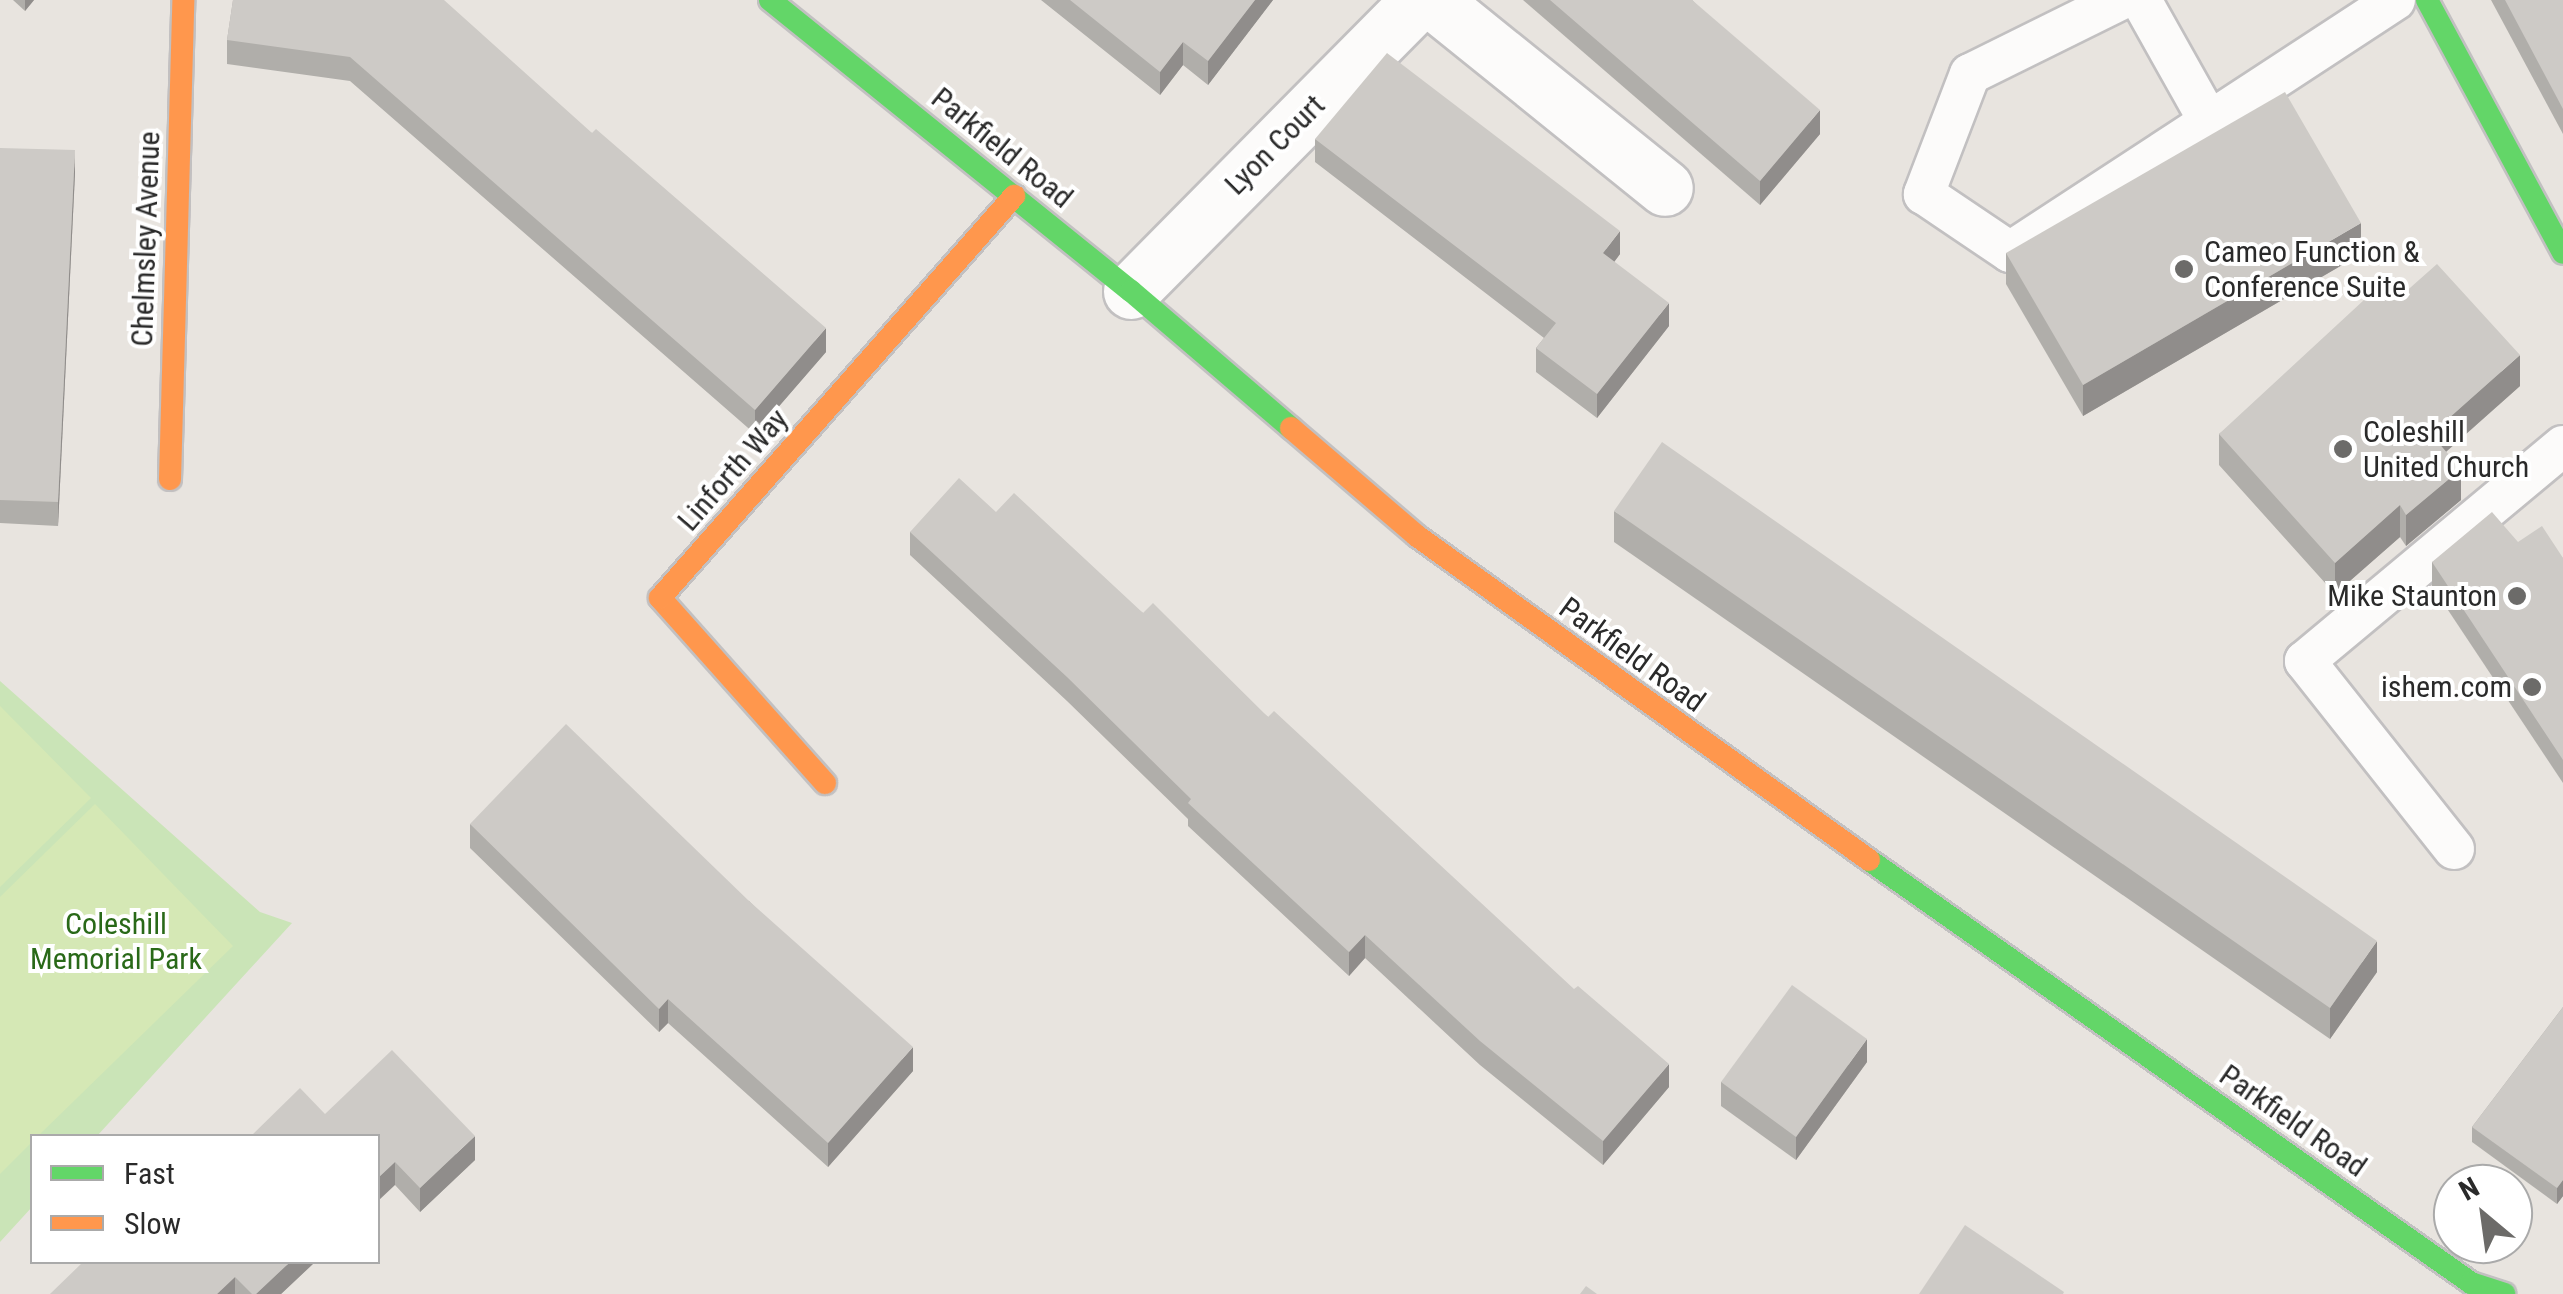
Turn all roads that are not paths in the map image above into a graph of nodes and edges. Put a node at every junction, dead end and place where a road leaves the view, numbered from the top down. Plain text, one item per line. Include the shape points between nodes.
1 (183, 0) edge
2 (770, 0) edge
3 (1420, 0) edge
4 (1432, 0) edge
5 (2120, 0) edge
6 (2142, 0) edge
7 (2395, 0) edge
8 (2427, 0) edge
9 (2209, 122) junction
10 (1665, 188) dead end
11 (1014, 196) junction
12 (2563, 253) edge
13 (1132, 291) junction
14 (2563, 446) edge
15 (170, 480) dead end
16 (825, 783) dead end
17 (2454, 849) dead end
18 (2480, 1290) edge

1 - 15 street, Chelmsley Avenue
2 - 11 street, Parkfield Road
3 - 13 street, Lyon Court
4 - 10 street
5 - 9 lane via 1970,74 1924,194 2010,252
6 - 9 lane
7 - 9 lane
8 - 12 street
11 - 13 street, Parkfield Road
11 - 16 street, Linforth Way via 660,598
13 - 18 street, Parkfield Road via 1418,536
14 - 17 lane via 2305,661

